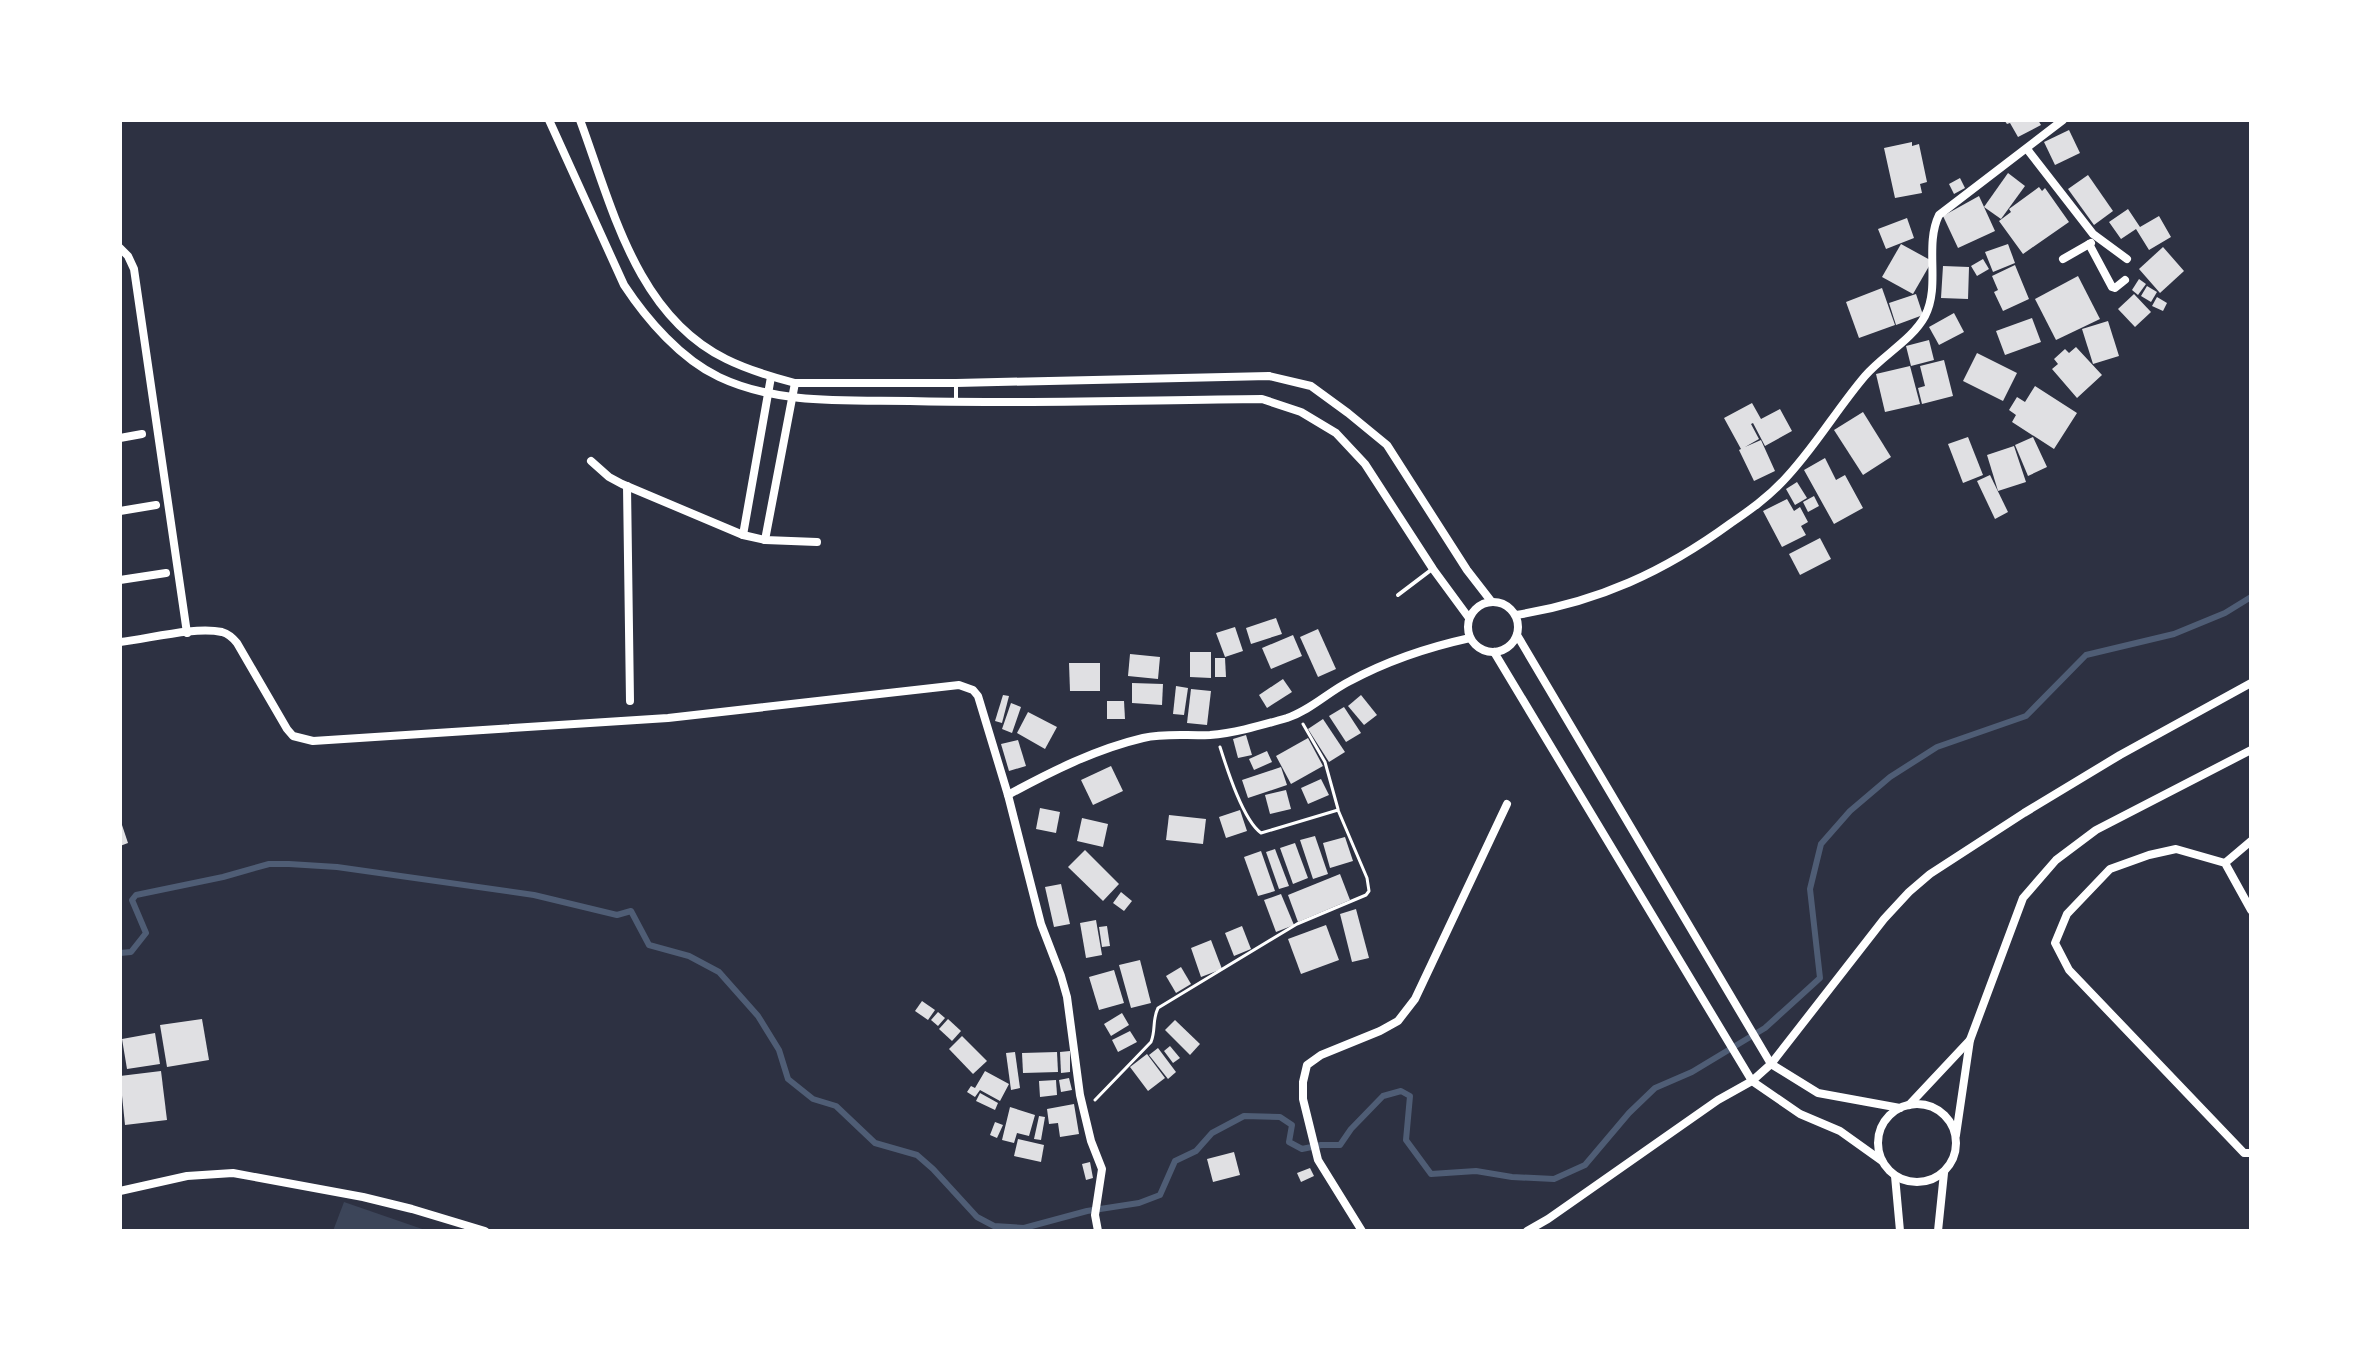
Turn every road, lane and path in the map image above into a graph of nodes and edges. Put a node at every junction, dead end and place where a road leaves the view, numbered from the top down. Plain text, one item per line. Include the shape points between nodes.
1 (549, 120) edge
2 (580, 120) edge
3 (2063, 120) edge
4 (2027, 149) junction
5 (2098, 238) junction
6 (2089, 244) junction
7 (120, 248) edge
8 (2063, 259) dead end
9 (2127, 259) dead end
10 (2125, 280) dead end
11 (771, 377) junction
12 (795, 383) junction
13 (956, 383) junction
14 (769, 394) junction
15 (792, 397) junction
16 (956, 402) junction
17 (142, 434) dead end
18 (120, 438) edge
19 (591, 461) dead end
20 (627, 486) junction
21 (156, 505) dead end
22 (120, 511) edge
23 (743, 535) junction
24 (765, 540) junction
25 (817, 542) dead end
26 (1433, 569) junction
27 (166, 573) dead end
28 (120, 580) edge
29 (1398, 595) dead end
30 (1491, 601) junction
31 (1516, 615) junction
32 (1469, 618) junction
33 (187, 633) junction
34 (1517, 635) junction
35 (1470, 638) junction
36 (120, 642) edge
37 (1494, 652) junction
38 (2251, 683) edge
39 (630, 701) dead end
40 (1297, 714) junction
41 (1215, 734) junction
42 (2251, 750) edge
43 (1008, 795) junction
44 (1507, 804) dead end
45 (1338, 810) junction
46 (2251, 841) edge
47 (2225, 863) junction
48 (2251, 910) edge
49 (1970, 1040) junction
50 (1771, 1064) junction
51 (1752, 1081) junction
52 (1909, 1105) junction
53 (1900, 1108) junction
54 (1083, 1111) junction
55 (1956, 1135) junction
56 (2251, 1153) edge
57 (1882, 1161) junction
58 (1944, 1173) junction
59 (1895, 1176) junction
60 (120, 1191) edge
61 (485, 1231) edge
62 (1098, 1231) edge
63 (1362, 1231) edge
64 (1527, 1231) edge
65 (1900, 1231) edge
66 (1938, 1231) edge

1 - 14 street via 638,306 676,347 718,377
2 - 11 street via 629,252 651,294 688,334 724,358
3 - 4 street
4 - 5 street
4 - 31 street via 1939,215 1932,236 1930,301 1923,320 1867,374 1767,498 1697,549 1645,576 1552,610
5 - 6 street
5 - 9 street
6 - 8 street
6 - 10 street via 2112,287
7 - 33 street via 134,269
11 - 12 street
11 - 14 street
12 - 13 street
12 - 15 street
13 - 16 lane
13 - 30 street via 1269,376 1311,386 1387,445
14 - 15 street
14 - 23 street
15 - 16 street
15 - 24 street
16 - 26 street via 1262,399 1301,412 1336,433 1365,464
17 - 18 street
19 - 20 street
20 - 23 street
20 - 39 street
21 - 22 street
23 - 24 street
24 - 25 street
26 - 29 lane
26 - 32 street
27 - 28 street
30 - 31 street via 1501,602
30 - 32 street
31 - 34 street
32 - 35 street
33 - 36 street
33 - 43 street via 231,635 287,729 313,741 668,718 965,686 978,696
34 - 37 street via 1504,650
34 - 50 street
35 - 37 street
35 - 40 street via 1357,677
37 - 51 street
38 - 50 street via 2120,755 1930,874 1884,919
40 - 41 street
40 - 45 path via 1325,762
41 - 43 street via 1131,741
41 - 45 path via 1241,802 1261,833
42 - 49 street via 2096,830 2056,860 2023,898
43 - 54 street via 1041,924 1067,997
44 - 63 street via 1415,999 1398,1021 1307,1065 1303,1099 1318,1160
45 - 54 path via 1367,878 1366,895 1297,924 1158,1008 1151,1042
46 - 47 street
47 - 48 street
47 - 56 street via 2176,849 2110,869 2067,914 2055,943 2069,970 2244,1153
49 - 52 street
49 - 55 street
50 - 51 street
50 - 53 street via 1818,1093
51 - 57 street
51 - 64 street
52 - 53 street
52 - 55 street via 1939,1110
53 - 57 street via 1880,1131
54 - 62 street via 1102,1169 1095,1215
55 - 58 street via 1955,1156
57 - 59 street
58 - 59 street via 1915,1183
58 - 66 street
59 - 65 street
60 - 61 street via 187,1176 233,1173 363,1197

